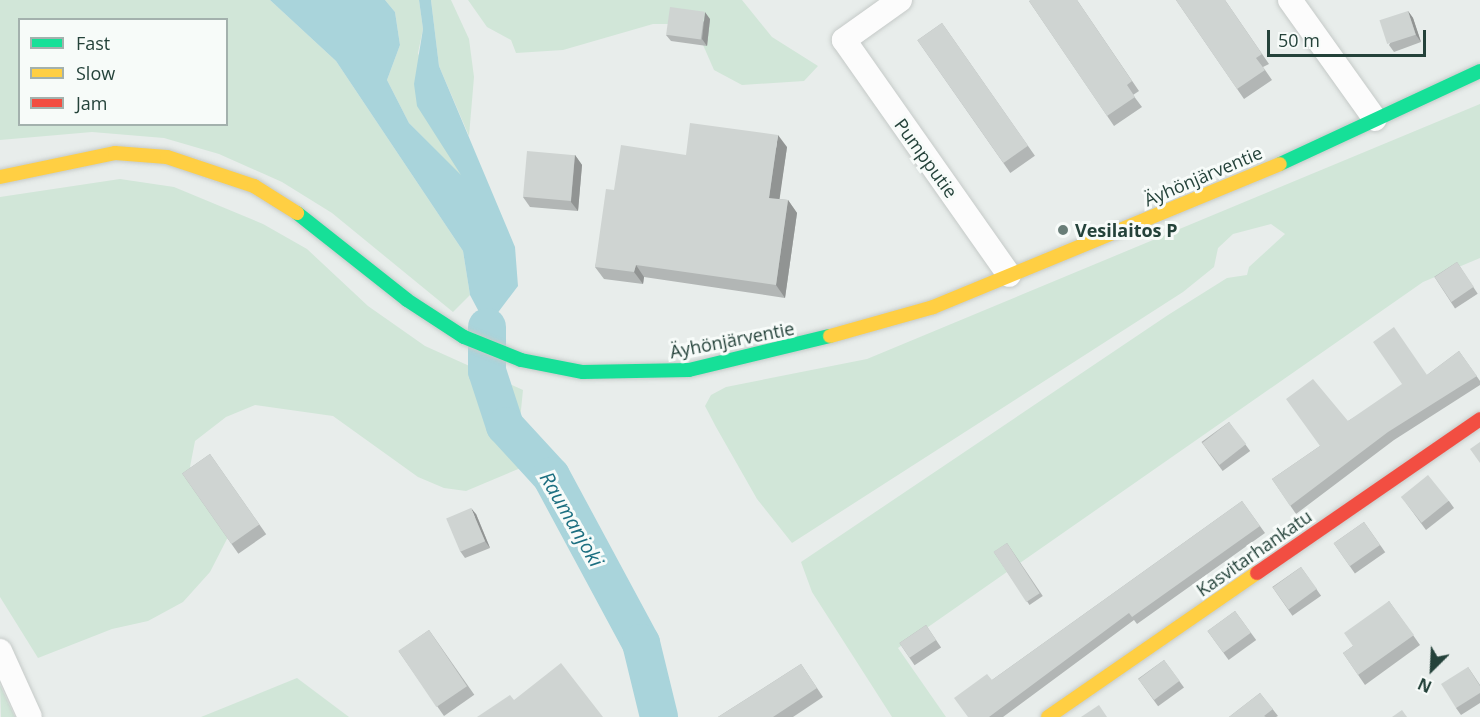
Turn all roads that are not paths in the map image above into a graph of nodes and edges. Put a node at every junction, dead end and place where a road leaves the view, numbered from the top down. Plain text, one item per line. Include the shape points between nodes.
1 (900, 0) edge
2 (1290, 0) edge
3 (1480, 71) edge
4 (1375, 118) junction
5 (0, 177) edge
6 (1009, 276) junction
7 (1480, 419) edge
8 (0, 651) edge
9 (30, 717) edge
10 (1048, 717) edge

1 - 6 street, Pumpputie via 844,40
2 - 4 street
3 - 4 main road, Äyhönjärventie
4 - 6 main road, Äyhönjärventie
5 - 6 main road, Äyhönjärventie via 115,153 167,157 212,170 254,186 303,217 407,300 464,337 521,360 583,372 689,370 858,330
7 - 10 main road, Kasvitarhankatu
8 - 9 street

